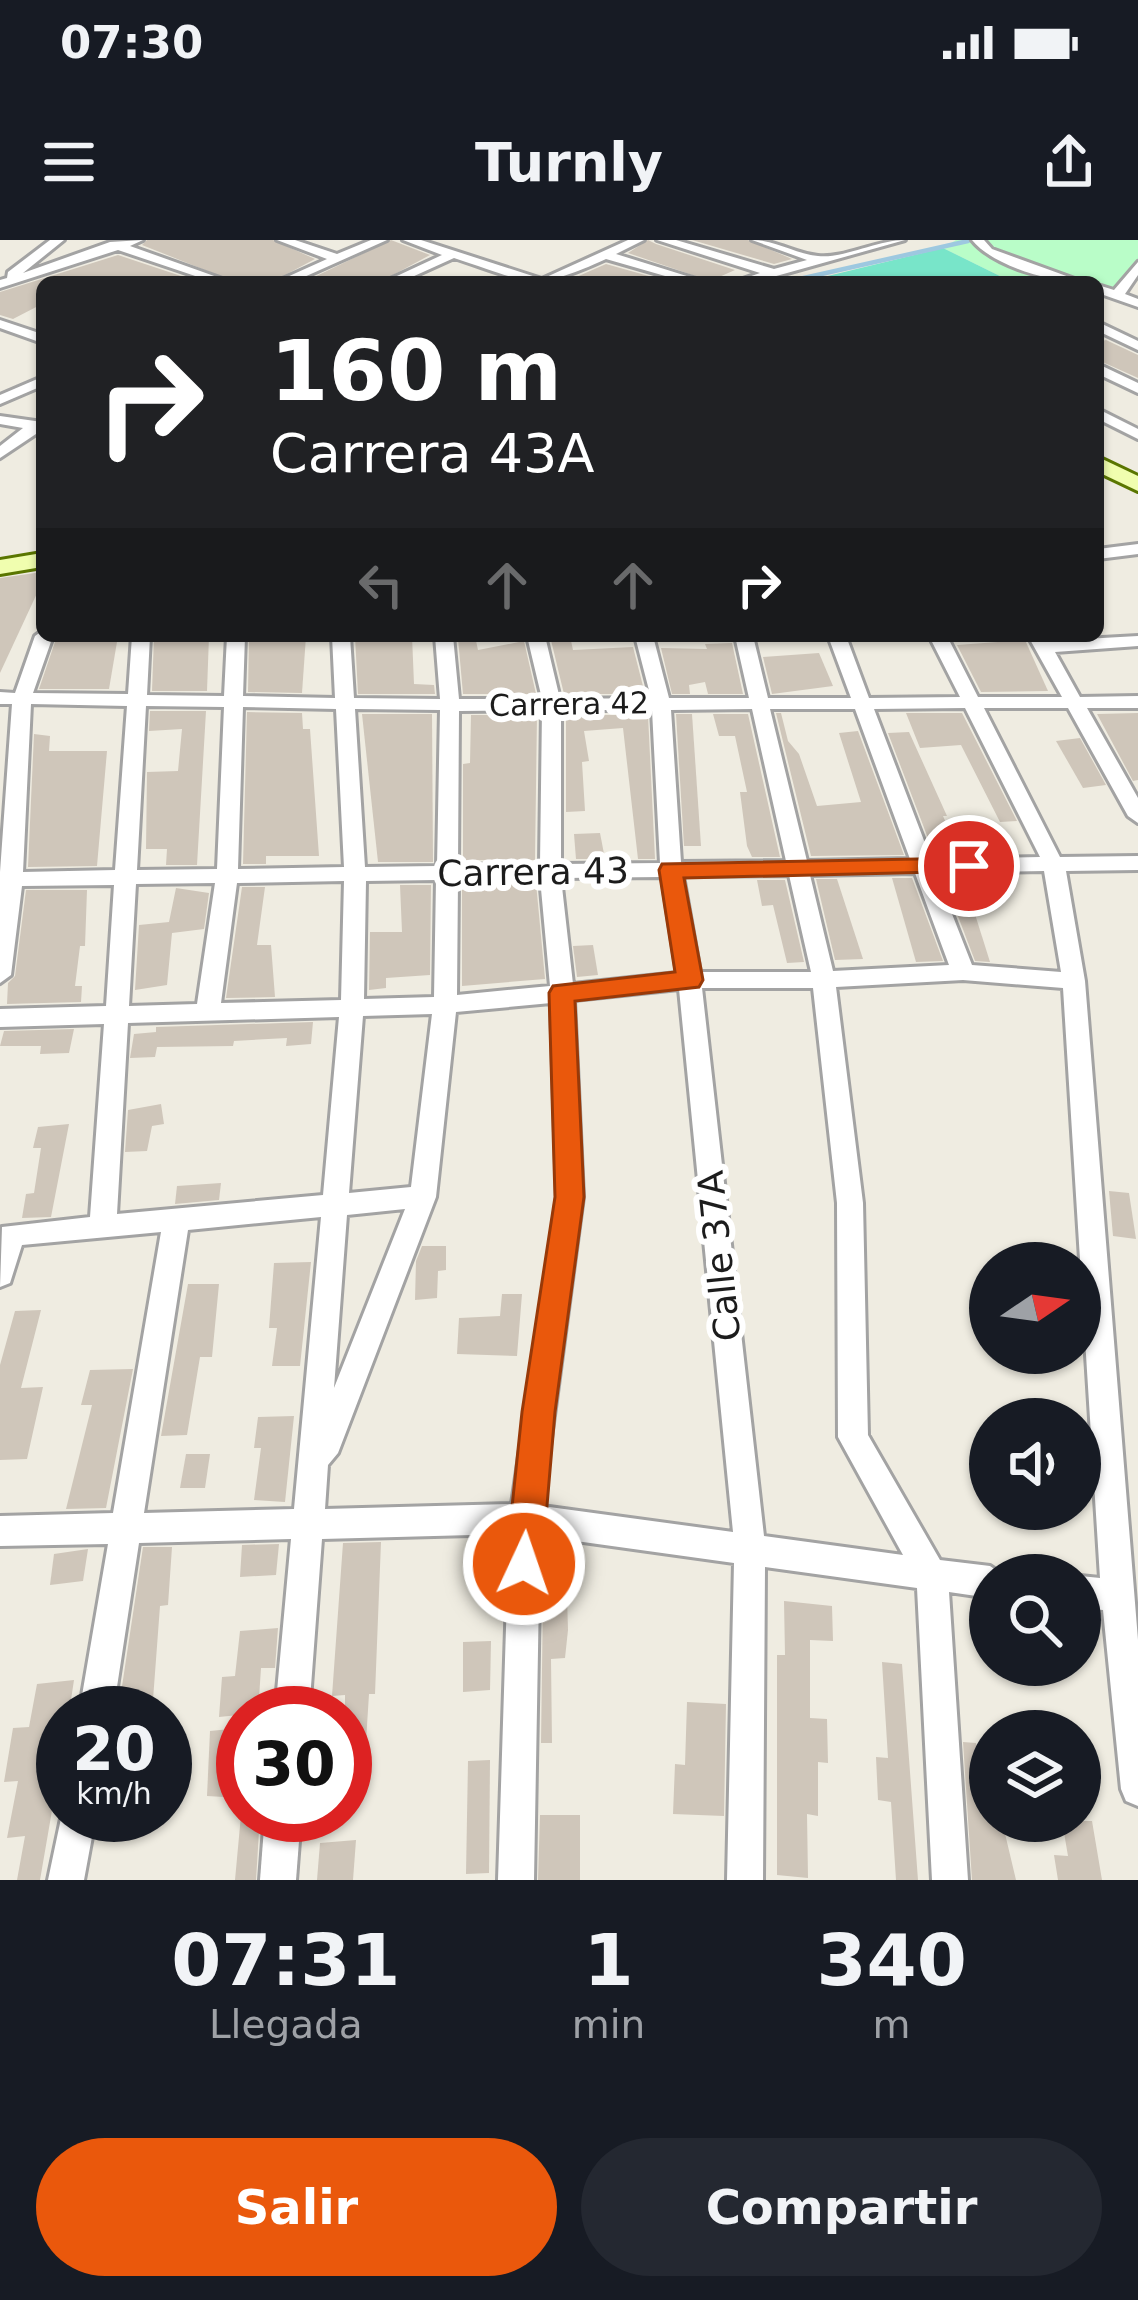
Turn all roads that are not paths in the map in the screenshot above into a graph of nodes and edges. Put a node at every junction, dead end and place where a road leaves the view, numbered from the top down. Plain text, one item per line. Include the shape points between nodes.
1 (58, 240) edge
2 (89, 240) edge
3 (137, 240) edge
4 (283, 240) edge
5 (381, 240) edge
6 (409, 240) edge
7 (638, 240) edge
8 (662, 240) edge
9 (758, 240) edge
10 (845, 240) edge
11 (899, 240) edge
12 (978, 240) edge
13 (122, 246) junction
14 (870, 247) junction
15 (454, 254) junction
16 (605, 255) junction
17 (337, 258) junction
18 (819, 260) junction
19 (1138, 266) edge
20 (772, 272) junction
21 (208, 276) edge
22 (296, 276) edge
23 (404, 276) edge
24 (523, 276) edge
25 (556, 276) edge
26 (679, 276) edge
27 (759, 276) edge
28 (1059, 276) edge
29 (0, 284) edge
30 (36, 291) edge
31 (1104, 291) edge
32 (1117, 296) junction
33 (1104, 299) edge
34 (1138, 303) edge
35 (0, 324) edge
36 (1104, 329) edge
37 (36, 337) edge
38 (1138, 346) edge
39 (1104, 371) edge
40 (36, 384) edge
41 (1138, 389) edge
42 (0, 400) edge
43 (1104, 416) edge
44 (1138, 417) edge
45 (0, 420) edge
46 (1118, 424) junction
47 (36, 426) edge
48 (36, 427) edge
49 (1104, 428) edge
50 (1138, 435) edge
51 (0, 453) edge
52 (1104, 466) edge
53 (1138, 485) edge
54 (1138, 549) edge
55 (1104, 553) edge
56 (36, 561) edge
57 (0, 567) edge
58 (1104, 641) edge
59 (1138, 641) edge
60 (41, 642) edge
61 (141, 642) edge
62 (236, 642) edge
63 (341, 642) edge
64 (445, 642) edge
65 (537, 642) edge
66 (646, 642) edge
67 (746, 642) edge
68 (838, 642) edge
69 (941, 642) edge
70 (1041, 642) edge
71 (11, 698) edge
72 (137, 699) junction
73 (234, 701) junction
74 (971, 701) junction
75 (861, 702) junction
76 (1078, 702) junction
77 (1138, 702) edge
78 (346, 703) junction
79 (552, 703) junction
80 (661, 703) junction
81 (763, 703) junction
82 (450, 705) junction
83 (1138, 816) edge
84 (1138, 863) edge
85 (1054, 865) junction
86 (926, 866) junction
87 (798, 868) junction
88 (671, 870) junction
89 (550, 872) junction
90 (448, 873) junction
91 (355, 874) junction
92 (227, 876) junction
93 (125, 878) junction
94 (6, 879) edge
95 (963, 972) junction
96 (0, 975) edge
97 (690, 980) junction
98 (824, 980) junction
99 (1074, 981) junction
100 (562, 993) junction
101 (352, 1005) junction
102 (446, 1005) junction
103 (208, 1010) junction
104 (116, 1013) junction
105 (0, 1018) edge
106 (423, 1198) junction
107 (335, 1205) junction
108 (176, 1220) junction
109 (103, 1226) junction
110 (0, 1275) edge
111 (312, 1481) junction
112 (525, 1519) junction
113 (308, 1521) junction
114 (130, 1527) junction
115 (0, 1531) edge
116 (750, 1548) junction
117 (932, 1576) junction
118 (969, 1580) edge
119 (1101, 1594) edge
120 (1117, 1596) junction
121 (101, 1686) edge
122 (294, 1686) edge
123 (1136, 1743) edge
124 (1138, 1789) edge
125 (73, 1842) edge
126 (282, 1842) edge
127 (66, 1880) edge
128 (278, 1880) edge
129 (516, 1880) edge
130 (745, 1880) edge
131 (950, 1880) edge

1 - 29 street
2 - 13 street
3 - 13 street
4 - 17 street
5 - 17 street
6 - 15 street
7 - 16 street
8 - 20 street
9 - 18 street
10 - 14 street
11 - 14 street
12 - 28 street via 988,252
13 - 21 street
13 - 29 street
14 - 18 street
15 - 23 street
15 - 24 street
16 - 25 street
16 - 26 street
17 - 22 street
18 - 20 street
19 - 32 street
20 - 27 street
29 - 30 street
31 - 32 street
32 - 33 street
32 - 34 street
35 - 37 street
36 - 38 street
39 - 41 street
40 - 42 street
43 - 46 street
44 - 46 street
45 - 47 street
46 - 49 street
46 - 50 street
48 - 51 street
52 - 53 street
54 - 55 street
56 - 57 street
58 - 59 street
60 - 71 street
61 - 72 street
62 - 73 street
63 - 78 street
64 - 82 street
65 - 79 street
66 - 80 street, Calle 37A
67 - 81 street
68 - 75 street
69 - 74 street
70 - 76 street
71 - 72 street, Carrera 42
71 - 94 street
72 - 73 street, Carrera 42
72 - 93 street
73 - 78 street, Carrera 42
73 - 92 street
74 - 75 street, Carrera 42
74 - 76 street, Carrera 42
74 - 85 street
75 - 81 street, Carrera 42
75 - 86 street
76 - 77 street, Carrera 42
76 - 83 street
78 - 82 street, Carrera 42
78 - 91 street
79 - 80 street, Carrera 42
79 - 82 street, Carrera 42
79 - 89 street
80 - 81 street, Carrera 42
80 - 88 street, Calle 37A
81 - 87 street
82 - 90 street
84 - 85 street, Carrera 43
85 - 86 street, Carrera 43
85 - 99 street
86 - 87 street, Carrera 43
86 - 95 street
87 - 88 street, Carrera 43
87 - 98 street
88 - 89 street, Carrera 43
88 - 97 street, Calle 37A
89 - 90 street, Carrera 43
89 - 100 street
90 - 91 street, Carrera 43
90 - 102 street
91 - 92 street, Carrera 43
91 - 101 street
92 - 93 street, Carrera 43
92 - 103 street
93 - 94 street, Carrera 43
93 - 104 street
94 - 96 street
95 - 98 street
95 - 99 street
97 - 98 street
97 - 100 street
97 - 116 street, Calle 37A
98 - 117 street via 850,1203 854,1437
99 - 120 street
100 - 102 street
100 - 112 street via 570,1197
101 - 102 street
101 - 103 street
101 - 107 street
102 - 106 street
103 - 104 street
104 - 105 street
104 - 109 street
106 - 107 street
106 - 111 street
107 - 108 street
107 - 111 street
108 - 109 street
108 - 114 street
109 - 110 street via 10,1234
111 - 113 street
112 - 113 street
112 - 116 street
112 - 129 street
113 - 114 street
113 - 122 street
114 - 115 street
114 - 121 street
116 - 117 street
116 - 130 street, Calle 37A
117 - 118 street
117 - 131 street
119 - 120 street
120 - 123 street
123 - 124 street
125 - 127 street
126 - 128 street

